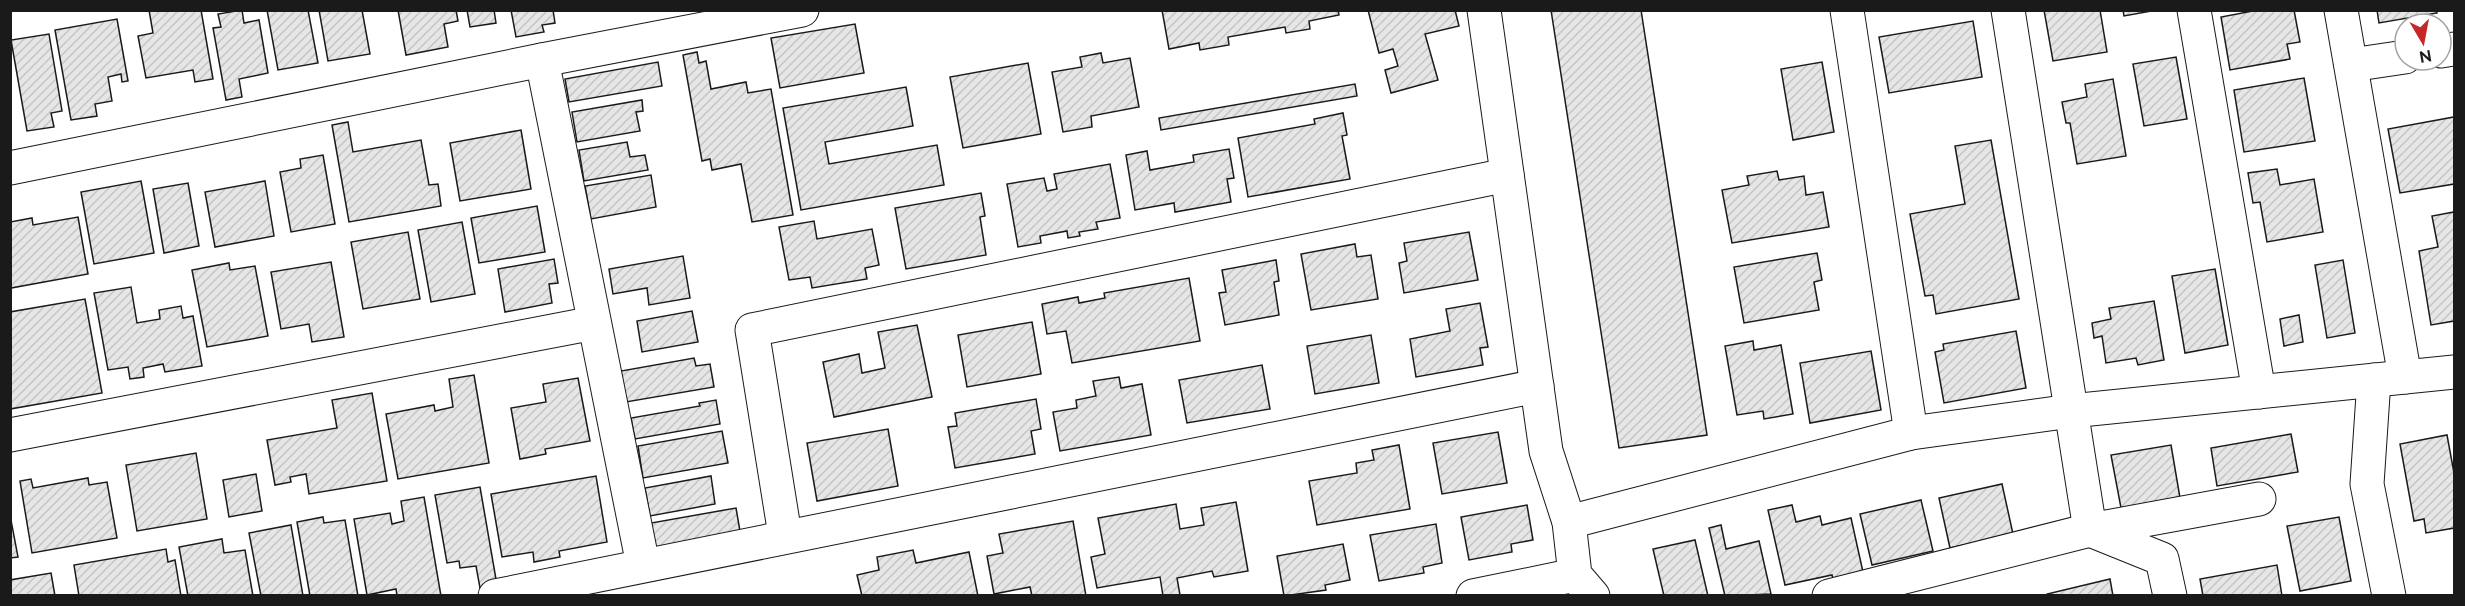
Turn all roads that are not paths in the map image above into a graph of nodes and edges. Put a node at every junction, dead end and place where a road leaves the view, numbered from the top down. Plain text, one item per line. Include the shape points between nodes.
1 (802, 10) edge
2 (1484, 10) edge
3 (1847, 10) edge
4 (2008, 10) edge
5 (2194, 10) edge
6 (2342, 10) edge
7 (683, 22) edge
8 (2393, 59) edge
9 (542, 60) junction
10 (2351, 65) junction
11 (10, 168) edge
12 (1508, 174) junction
13 (594, 323) junction
14 (2454, 372) edge
15 (2390, 379) junction
16 (1537, 386) junction
17 (2259, 392) junction
18 (2071, 411) junction
19 (1911, 433) junction
20 (10, 435) edge
21 (2259, 500) dead end
22 (1569, 522) junction
23 (2090, 530) junction
24 (785, 535) junction
25 (643, 565) junction
26 (1943, 582) edge
27 (1584, 585) edge
28 (495, 596) edge
29 (1473, 596) edge
30 (1829, 596) edge
31 (2170, 596) edge
32 (2389, 596) edge

1 - 7 street
2 - 12 street
3 - 19 street
4 - 18 street
5 - 17 street
6 - 10 street
7 - 9 street
8 - 10 street
9 - 11 street
9 - 13 street
10 - 15 street
12 - 16 street
12 - 24 street via 752,330
13 - 20 street
13 - 25 street
14 - 15 street
15 - 17 street
15 - 32 street via 2367,484
16 - 22 street via 1546,451
16 - 24 street
17 - 18 street
18 - 19 street
18 - 23 street
19 - 22 street
21 - 23 street
22 - 27 street
23 - 26 street
23 - 31 street via 2162,559
24 - 25 street
25 - 28 street
26 - 30 street
27 - 29 street

